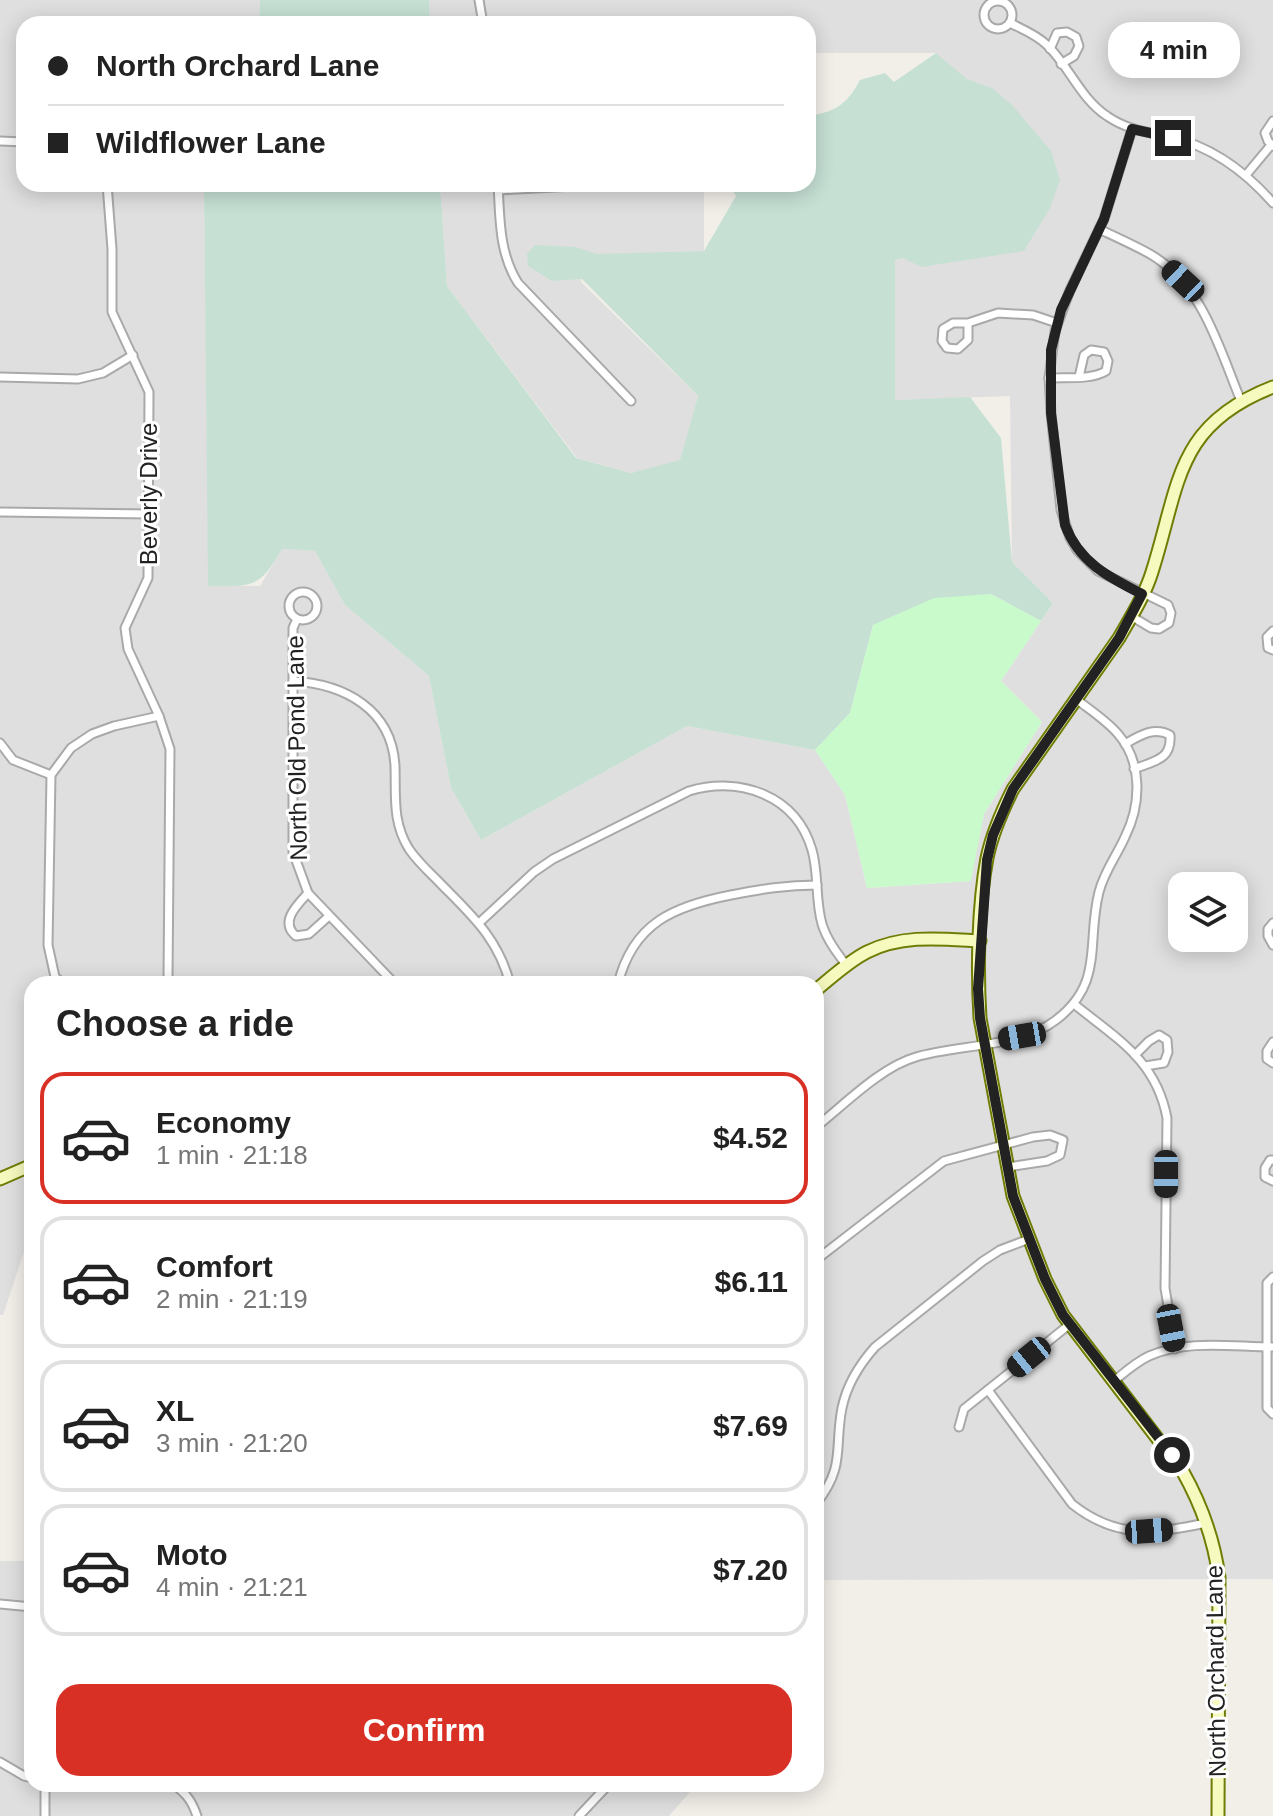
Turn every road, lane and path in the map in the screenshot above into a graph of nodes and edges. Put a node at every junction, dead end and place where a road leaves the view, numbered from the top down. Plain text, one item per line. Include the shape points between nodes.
1 (1010, 23) dead end
2 (1050, 49) junction
3 (1061, 64) junction
4 (1273, 121) edge
5 (1132, 129) junction
6 (1272, 145) edge
7 (1246, 175) junction
8 (108, 192) edge
9 (498, 192) edge
10 (1273, 203) edge
11 (1099, 229) junction
12 (968, 323) junction
13 (1057, 323) junction
14 (133, 355) junction
15 (0, 377) edge
16 (1079, 377) junction
17 (1049, 378) junction
18 (1273, 387) edge
19 (631, 401) dead end
20 (1241, 401) junction
21 (0, 512) edge
22 (150, 514) junction
23 (1142, 594) junction
24 (1131, 616) junction
25 (297, 619) junction
26 (1273, 631) edge
27 (1273, 650) edge
28 (293, 681) junction
29 (1076, 699) junction
30 (159, 716) junction
31 (0, 743) edge
32 (1125, 744) junction
33 (1134, 769) junction
34 (51, 775) junction
35 (817, 885) junction
36 (308, 893) junction
37 (329, 916) junction
38 (479, 923) junction
39 (1273, 923) edge
40 (980, 941) junction
41 (1273, 945) edge
42 (847, 966) junction
43 (55, 976) edge
44 (168, 976) edge
45 (387, 976) edge
46 (507, 976) edge
47 (621, 976) edge
48 (824, 984) edge
49 (1074, 1004) junction
50 (1273, 1042) edge
51 (984, 1043) junction
52 (1135, 1055) junction
53 (1273, 1063) edge
54 (1145, 1066) junction
55 (824, 1120) edge
56 (1003, 1146) junction
57 (1273, 1160) edge
58 (1008, 1167) junction
59 (24, 1168) edge
60 (0, 1179) edge
61 (1273, 1181) edge
62 (1029, 1239) junction
63 (824, 1254) edge
64 (1273, 1277) edge
65 (1070, 1324) junction
66 (1270, 1347) edge
67 (1175, 1349) junction
68 (1114, 1381) junction
69 (988, 1390) junction
70 (1273, 1414) edge
71 (959, 1427) dead end
72 (824, 1491) edge
73 (1206, 1523) junction
74 (0, 1604) edge
75 (24, 1606) edge
76 (0, 1762) edge
77 (24, 1776) edge
78 (45, 1792) edge
79 (181, 1792) edge
80 (602, 1792) edge
81 (45, 1816) edge
82 (197, 1816) edge
83 (579, 1816) edge
84 (1218, 1816) edge

1 - 2 street
2 - 3 street
2 - 3 street via 1057,33 1076,37 1074,56
3 - 5 street via 1090,102
4 - 6 street via 1265,133
5 - 7 street via 1195,145
5 - 11 street
6 - 7 street
7 - 10 street
8 - 14 street, Beverly Drive via 112,312
9 - 19 street via 502,244 511,272
11 - 13 street
11 - 20 street via 1151,255 1183,281 1207,317
12 - 12 street via 943,329 947,348 958,349 968,340
12 - 13 street via 1014,313
13 - 17 street
14 - 15 street via 103,373 78,379
14 - 22 street, Beverly Drive via 149,392
16 - 16 street via 1106,371 1104,352 1084,355
16 - 17 street
17 - 23 street via 1061,510 1070,538 1098,571
18 - 20 street, North Orchard Lane
20 - 23 street, North Orchard Lane via 1207,427 1183,463
21 - 22 street
22 - 30 street, Beverly Drive via 148,578 125,628 128,649
23 - 24 street, North Orchard Lane
23 - 24 street via 1168,605 1169,623 1151,628
24 - 29 street, North Orchard Lane
25 - 25 street via 307,620 317,609 309,593 295,594 290,601
25 - 28 street, North Old Pond Lane
26 - 27 street via 1267,637
28 - 36 street, North Old Pond Lane via 293,852
28 - 38 street via 339,688 382,726 393,751 395,808 403,839
29 - 32 street
29 - 40 street, North Orchard Lane via 1001,814 987,860
30 - 34 street via 92,734 71,748
30 - 44 street, Beverly Drive via 170,749
31 - 34 street via 13,760
32 - 33 street
32 - 33 street via 1150,732 1170,735 1171,747 1164,757
33 - 49 street via 1133,821 1099,891 1094,956
34 - 43 street via 48,945
35 - 38 street via 808,838 785,808 742,786 706,786 553,859
35 - 42 street via 825,933
35 - 47 street via 774,886 680,908 645,932 629,951
36 - 37 street, North Old Pond Lane
36 - 37 street via 290,916 291,932 309,934
37 - 45 street, North Old Pond Lane
38 - 46 street via 500,953
39 - 41 street via 1268,929
40 - 42 street via 898,941
40 - 51 street, North Orchard Lane
42 - 48 street
49 - 51 street via 1042,1029
49 - 52 street
50 - 53 street via 1267,1051
51 - 55 street via 903,1061
51 - 56 street, North Orchard Lane
52 - 54 street
52 - 54 street via 1159,1035 1167,1040 1164,1063
54 - 67 street via 1163,1097 1167,1118 1165,1288
56 - 58 street, North Orchard Lane
56 - 58 street via 1050,1135 1063,1140 1060,1155
56 - 63 street via 944,1161
57 - 61 street via 1265,1168 1265,1177
58 - 62 street, North Orchard Lane
59 - 60 street
62 - 65 street, North Orchard Lane
62 - 72 street via 983,1261 865,1358 841,1410 836,1471
64 - 66 street via 1267,1283
65 - 68 street, North Orchard Lane
65 - 69 street
66 - 67 street
66 - 70 street via 1267,1408
67 - 68 street via 1151,1355
68 - 73 street, North Orchard Lane via 1183,1472
69 - 71 street via 964,1409
69 - 73 street via 1072,1504 1102,1525 1133,1532
73 - 84 street, North Orchard Lane via 1219,1577
74 - 75 street
76 - 77 street
78 - 81 street
79 - 82 street
80 - 83 street

